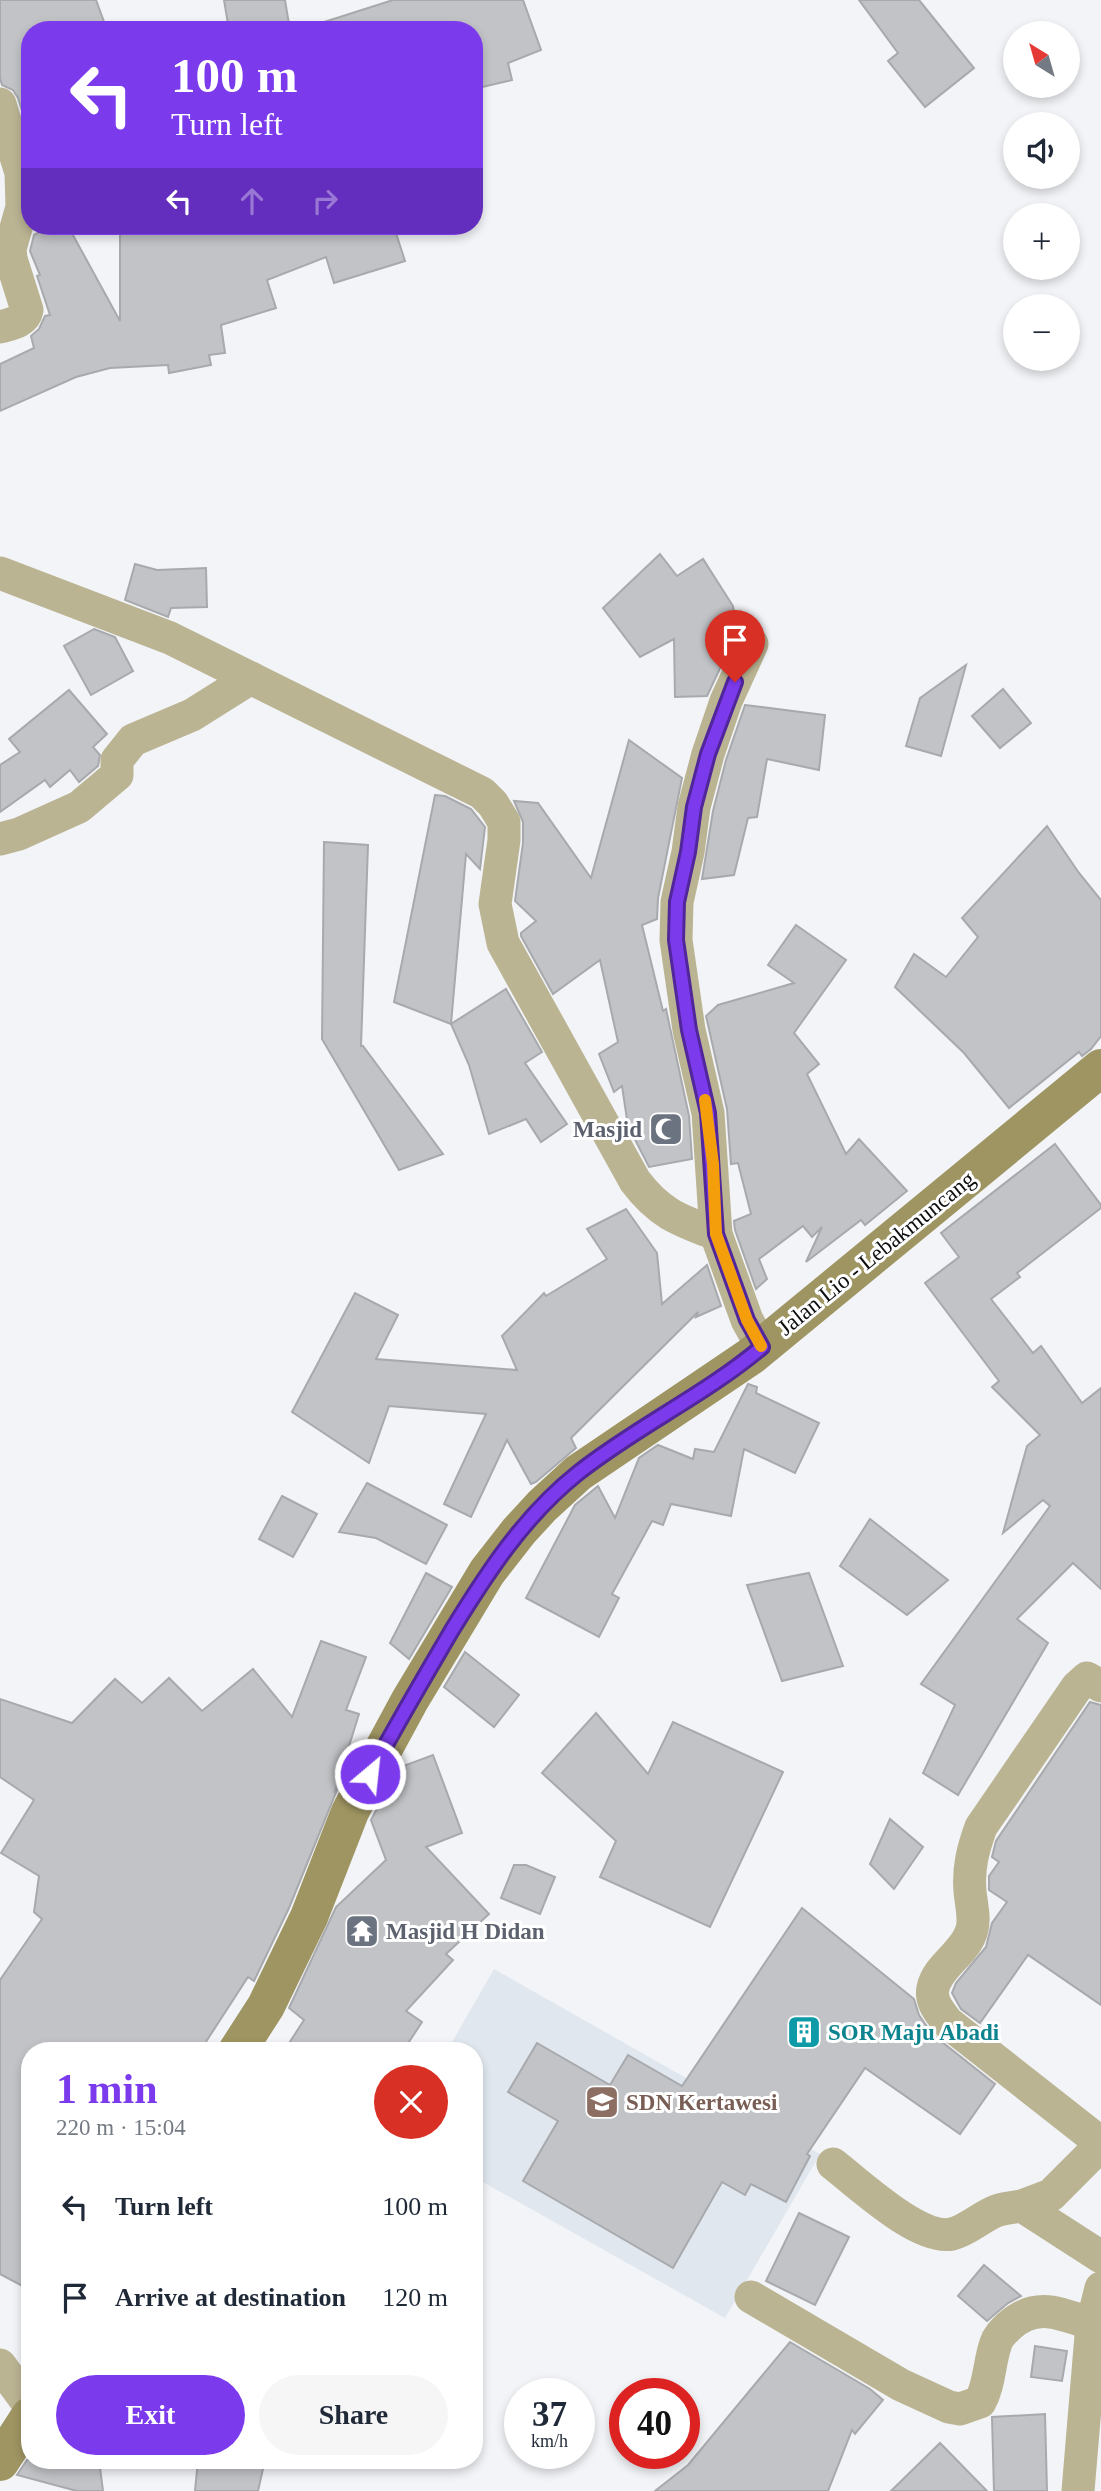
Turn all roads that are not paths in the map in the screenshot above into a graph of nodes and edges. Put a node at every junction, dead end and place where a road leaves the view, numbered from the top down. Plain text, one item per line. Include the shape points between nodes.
1 (0, 104) edge
2 (21, 173) edge
3 (21, 210) edge
4 (0, 327) edge
5 (0, 573) edge
6 (752, 644) dead end
7 (251, 678) junction
8 (0, 839) edge
9 (1101, 1068) edge
10 (716, 1234) junction
11 (762, 1347) junction
12 (1101, 1686) edge
13 (243, 2042) edge
14 (1101, 2144) edge
15 (833, 2164) dead end
16 (1022, 2206) junction
17 (1101, 2257) edge
18 (1101, 2288) edge
19 (751, 2297) dead end
20 (1092, 2324) junction
21 (0, 2365) edge
22 (21, 2394) edge
23 (21, 2430) edge
24 (0, 2462) edge
25 (1078, 2491) edge

1 - 2 street
3 - 4 street via 10,249 27,310 22,319
5 - 7 street via 170,638
6 - 10 street via 708,754 677,902 676,940 689,1030 708,1113
7 - 8 street via 192,715 133,740 117,760 117,775 79,807
7 - 10 street via 482,793 493,804 504,831 497,919 516,970 635,1181 670,1216
9 - 11 street, Jalan Lio - Lebakmuncang
10 - 11 street via 747,1320
11 - 13 street, Jalan Lio - Lebakmuncang via 578,1473 534,1514 488,1572 410,1700 350,1812 309,1917 266,2006
12 - 14 street via 1087,1678 1077,1687 981,1827 969,1870 972,1931 933,1989 934,2005 947,2022
14 - 16 street via 1051,2195
15 - 16 street via 909,2221 936,2233 954,2234 998,2210
16 - 17 street
18 - 20 street
19 - 20 street via 901,2385 960,2409 981,2402 995,2344 1018,2318 1040,2310
20 - 25 street
21 - 22 street
23 - 24 street

